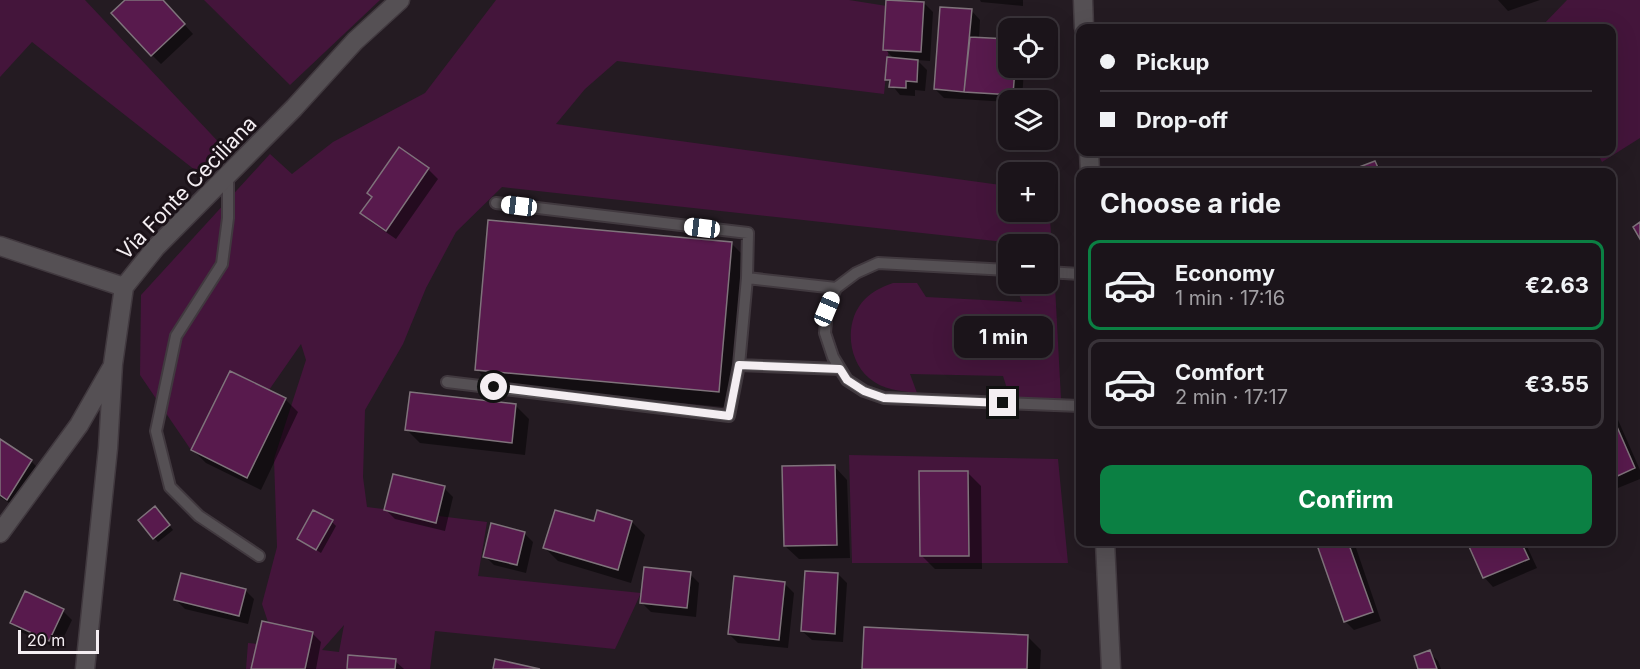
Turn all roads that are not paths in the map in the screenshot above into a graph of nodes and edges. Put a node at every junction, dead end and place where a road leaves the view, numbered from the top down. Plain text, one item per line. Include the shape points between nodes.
1 (400, 0) edge
2 (1083, 0) edge
3 (1084, 24) edge
4 (228, 175) junction
5 (496, 203) dead end
6 (0, 246) edge
7 (998, 269) edge
8 (1058, 273) edge
9 (1076, 274) edge
10 (747, 278) junction
11 (124, 287) junction
12 (836, 288) junction
13 (113, 364) junction
14 (739, 365) junction
15 (840, 369) junction
16 (447, 382) dead end
17 (1076, 406) edge
18 (0, 533) edge
19 (1105, 546) edge
20 (259, 556) dead end
21 (85, 669) edge
22 (1111, 669) edge

1 - 4 street, Via Fonte Ceciliana via 355,41
2 - 3 street
4 - 11 street, Via Fonte Ceciliana via 156,247
4 - 20 lane via 222,264 176,336 156,431 170,487 199,516
5 - 10 lane via 748,233
6 - 11 street
7 - 12 lane via 878,263
8 - 9 lane
10 - 12 lane
10 - 14 lane
11 - 13 street, Via Fonte Ceciliana
12 - 15 lane via 827,309 825,333
13 - 18 street via 79,425
13 - 21 street, Via Fonte Ceciliana
14 - 15 lane
14 - 16 lane via 729,416
15 - 17 lane via 847,380 884,398
19 - 22 street

